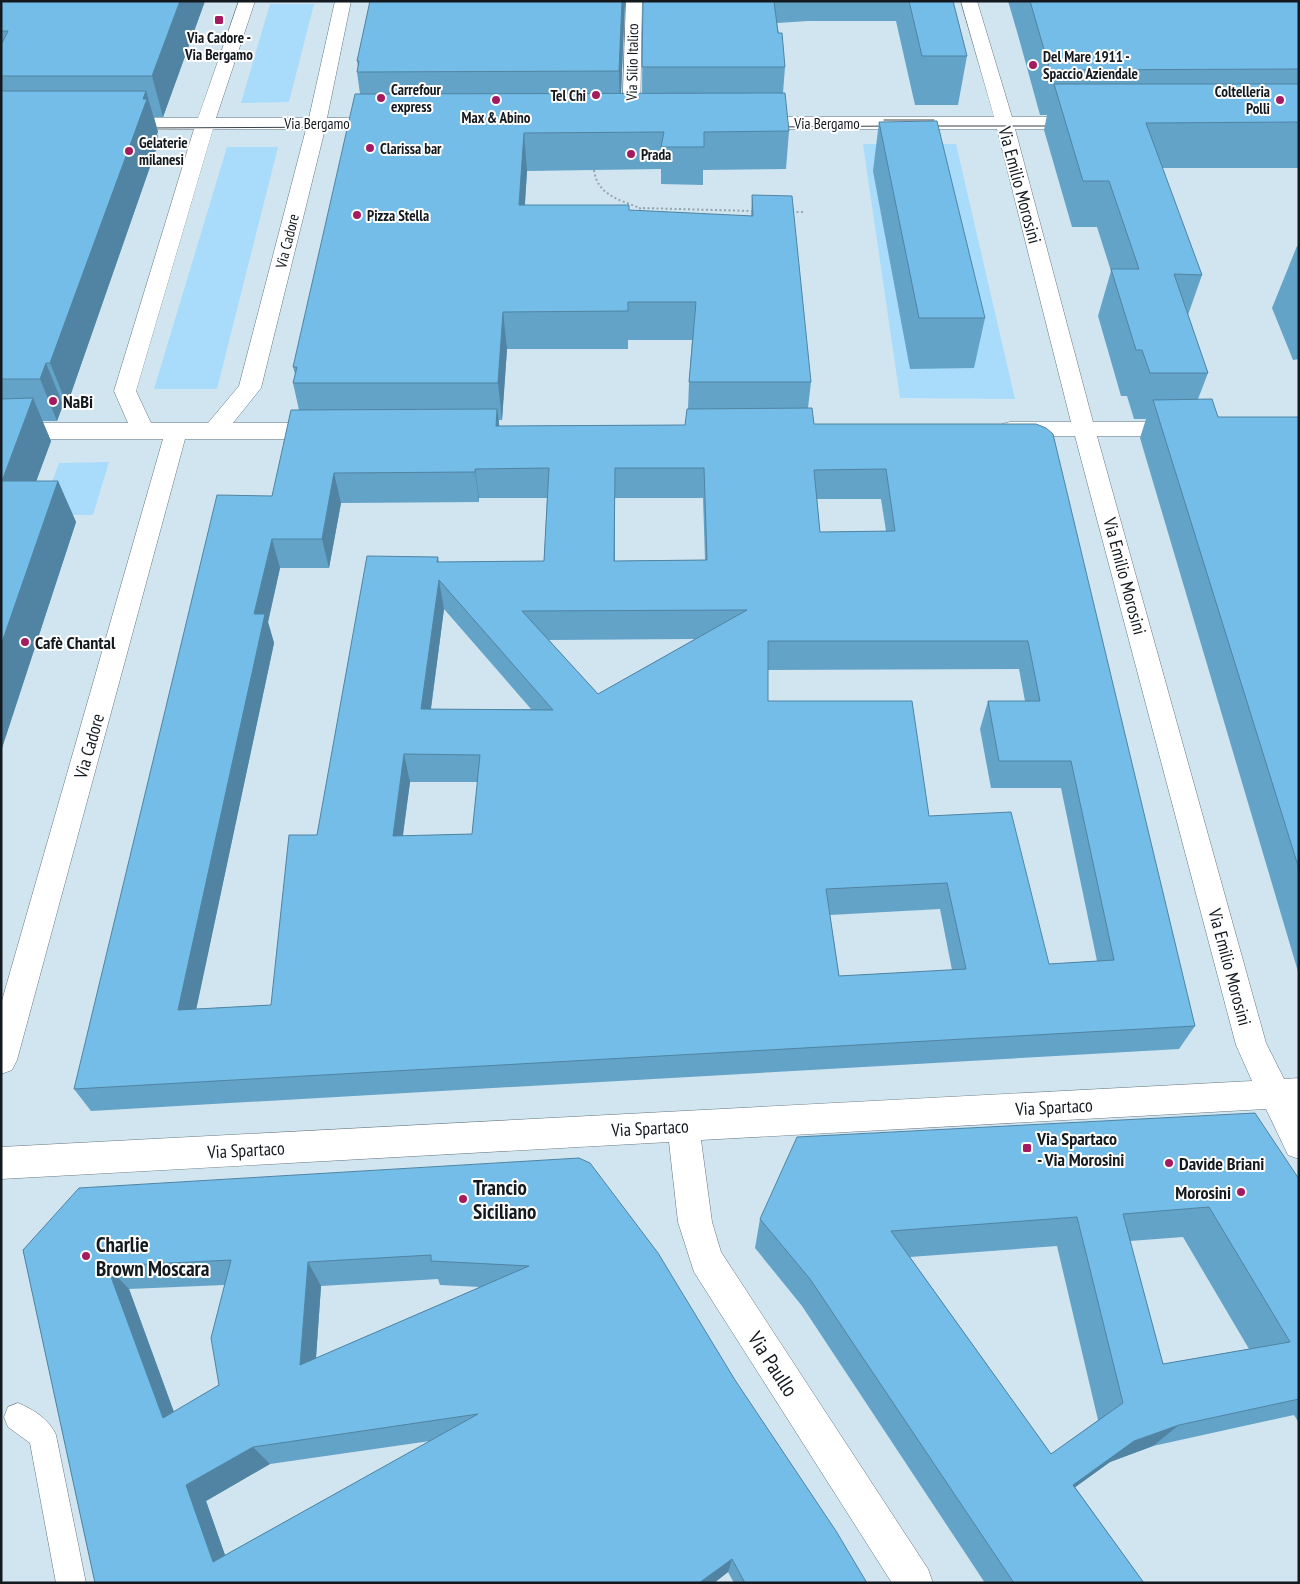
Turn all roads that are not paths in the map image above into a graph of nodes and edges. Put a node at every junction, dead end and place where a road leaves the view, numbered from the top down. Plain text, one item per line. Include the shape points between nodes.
1 (247, 1) edge
2 (343, 1) edge
3 (634, 1) edge
4 (969, 1) edge
5 (1101, 122) edge
6 (205, 123) junction
7 (316, 123) junction
8 (403, 123) edge
9 (611, 123) edge
10 (631, 123) junction
11 (650, 123) edge
12 (728, 123) edge
13 (1004, 123) junction
14 (100, 124) edge
15 (990, 429) edge
16 (1084, 429) junction
17 (1200, 429) edge
18 (1, 431) edge
19 (144, 431) junction
20 (176, 431) junction
21 (214, 431) junction
22 (338, 431) edge
23 (1, 1060) edge
24 (1286, 1094) edge
25 (683, 1126) junction
26 (1299, 1144) edge
27 (1, 1163) edge
28 (18, 1417) dead end
29 (72, 1583) edge
30 (914, 1583) edge

1 - 6 street
2 - 7 street, Via Cadore
3 - 10 street, Via Silio Italico
4 - 13 street, Via Emilio Morosini
5 - 13 street, Via Bergamo
6 - 7 street, Via Bergamo
6 - 14 street, Via Bergamo
6 - 19 street via 125,391
7 - 8 street, Via Bergamo
7 - 21 street, Via Cadore via 250,388
9 - 10 street
10 - 11 street
12 - 13 street, Via Bergamo
13 - 16 street, Via Emilio Morosini
15 - 16 street
16 - 17 street
16 - 24 street, Via Emilio Morosini via 1251,1045
18 - 19 street
19 - 20 street
20 - 21 street
20 - 23 street, Via Cadore
21 - 22 street
24 - 25 street, Via Spartaco
24 - 26 street, Via Emilio Morosini
25 - 27 street, Via Spartaco
25 - 30 street, Via Paullo via 695,1222 706,1260
28 - 29 lane via 42,1435

